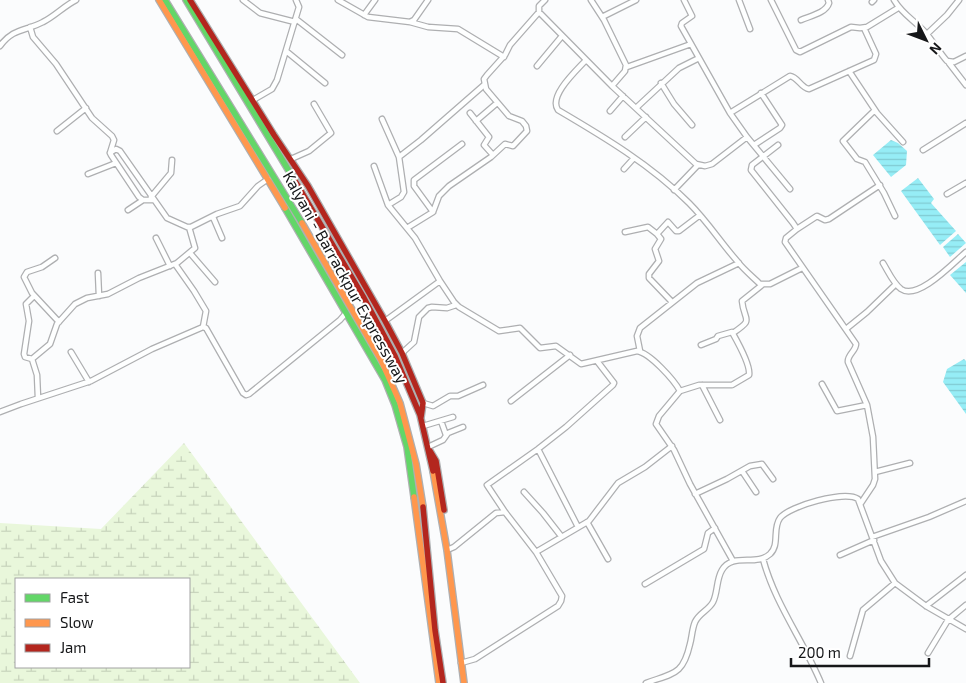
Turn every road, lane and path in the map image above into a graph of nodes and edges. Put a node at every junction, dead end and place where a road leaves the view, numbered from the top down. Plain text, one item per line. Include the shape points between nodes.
1 (76, 0) edge
2 (159, 0) edge
3 (165, 0) edge
4 (186, 0) edge
5 (190, 0) edge
6 (243, 0) edge
7 (296, 0) edge
8 (338, 0) edge
9 (375, 0) edge
10 (428, 0) edge
11 (544, 0) edge
12 (591, 0) edge
13 (636, 0) edge
14 (684, 0) edge
15 (739, 0) edge
16 (771, 0) edge
17 (828, 0) edge
18 (894, 0) edge
19 (959, 0) edge
20 (898, 8) junction
21 (539, 12) junction
22 (364, 15) junction
23 (602, 17) junction
24 (801, 20) dead end
25 (295, 21) junction
26 (410, 22) junction
27 (30, 27) junction
28 (864, 28) junction
29 (750, 29) dead end
30 (927, 34) junction
31 (562, 36) junction
32 (691, 44) junction
33 (0, 46) edge
34 (286, 51) junction
35 (342, 55) dead end
36 (504, 56) junction
37 (966, 56) edge
38 (698, 58) junction
39 (586, 60) junction
40 (949, 63) junction
41 (537, 66) dead end
42 (626, 67) junction
43 (849, 71) junction
44 (325, 83) dead end
45 (661, 83) junction
46 (484, 85) junction
47 (966, 85) edge
48 (612, 86) junction
49 (761, 93) junction
50 (623, 96) junction
51 (253, 100) junction
52 (497, 103) junction
53 (314, 104) dead end
54 (86, 108) junction
55 (636, 108) junction
56 (875, 110) junction
57 (610, 111) dead end
58 (470, 113) dead end
59 (730, 113) junction
60 (646, 117) junction
61 (382, 119) dead end
62 (476, 121) junction
63 (966, 123) edge
64 (692, 125) dead end
65 (57, 131) dead end
66 (625, 137) dead end
67 (747, 138) junction
68 (903, 142) dead end
69 (462, 144) dead end
70 (754, 145) junction
71 (778, 145) dead end
72 (923, 150) dead end
73 (110, 152) junction
74 (493, 155) junction
75 (764, 155) junction
76 (399, 157) junction
77 (634, 158) junction
78 (291, 159) junction
79 (172, 160) dead end
80 (116, 162) junction
81 (698, 165) junction
82 (374, 166) dead end
83 (624, 169) dead end
84 (88, 174) dead end
85 (268, 179) junction
86 (966, 183) edge
87 (880, 185) junction
88 (790, 189) dead end
89 (674, 190) junction
90 (947, 194) dead end
91 (152, 198) junction
92 (143, 200) junction
93 (388, 205) junction
94 (128, 210) dead end
95 (433, 212) junction
96 (700, 215) junction
97 (213, 216) junction
98 (895, 216) dead end
99 (189, 228) junction
100 (407, 228) junction
101 (797, 229) junction
102 (625, 232) dead end
103 (657, 234) junction
104 (156, 238) dead end
105 (222, 238) dead end
106 (966, 252) edge
107 (190, 253) junction
108 (56, 258) dead end
109 (739, 263) junction
110 (883, 263) dead end
111 (172, 265) junction
112 (802, 268) junction
113 (98, 273) dead end
114 (215, 282) dead end
115 (440, 282) junction
116 (896, 284) junction
117 (762, 285) junction
118 (34, 296) junction
119 (99, 296) junction
120 (672, 302) junction
121 (456, 305) junction
122 (346, 313) junction
123 (385, 321) junction
124 (59, 322) junction
125 (203, 327) junction
126 (846, 329) junction
127 (733, 333) junction
128 (701, 345) dead end
129 (640, 351) junction
130 (71, 352) dead end
131 (402, 353) junction
132 (570, 355) junction
133 (32, 359) junction
134 (597, 361) junction
135 (90, 382) junction
136 (822, 384) dead end
137 (483, 385) dead end
138 (702, 385) junction
139 (680, 391) junction
140 (38, 398) junction
141 (511, 401) dead end
142 (423, 403) junction
143 (867, 405) junction
144 (0, 412) edge
145 (453, 417) dead end
146 (421, 418) junction
147 (720, 420) dead end
148 (441, 421) junction
149 (423, 426) junction
150 (463, 427) dead end
151 (446, 435) junction
152 (672, 446) junction
153 (428, 447) junction
154 (538, 449) junction
155 (910, 463) dead end
156 (742, 471) junction
157 (875, 472) junction
158 (773, 479) dead end
159 (524, 492) dead end
160 (756, 492) dead end
161 (696, 494) junction
162 (966, 501) edge
163 (860, 503) junction
164 (505, 512) junction
165 (586, 522) junction
166 (578, 527) junction
167 (715, 528) junction
168 (561, 536) junction
169 (873, 538) junction
170 (448, 550) junction
171 (536, 552) junction
172 (840, 555) dead end
173 (608, 559) dead end
174 (763, 559) junction
175 (733, 561) junction
176 (966, 576) edge
177 (895, 583) junction
178 (645, 584) dead end
179 (966, 605) edge
180 (926, 606) junction
181 (948, 620) junction
182 (966, 629) edge
183 (928, 653) dead end
184 (850, 656) dead end
185 (462, 662) junction
186 (439, 673) junction
187 (438, 683) edge
188 (443, 683) edge
189 (466, 683) edge
190 (646, 683) edge
191 (821, 683) edge

1 - 27 street
2 - 85 main road
3 - 186 main road, Kalyani - Barrackpur Expressway via 288,198 381,360 400,403 426,526
4 - 146 main road, Kalyani - Barrackpur Expressway via 364,298 395,356
5 - 51 main road
6 - 25 street via 260,13
7 - 25 street via 299,7
8 - 22 street
9 - 22 street
10 - 26 street
11 - 21 street
12 - 23 street
13 - 23 street
14 - 32 street via 692,16 681,26
15 - 29 street
16 - 28 street via 798,52 851,27
17 - 24 street via 826,9
18 - 20 street
19 - 30 street
20 - 28 street
20 - 30 street
21 - 31 street
21 - 36 street
22 - 26 street
23 - 42 street
25 - 34 street
25 - 35 street
26 - 36 street via 458,29
27 - 33 street via 15,32
27 - 54 street via 33,37
28 - 43 street via 876,57
30 - 40 street
31 - 39 street
31 - 41 street
32 - 38 street
32 - 42 street
34 - 44 street
34 - 51 street via 276,84
36 - 46 street via 487,75
37 - 40 street
38 - 45 street
38 - 59 street
39 - 48 street
39 - 77 street via 560,88 556,109
40 - 47 street
42 - 48 street
43 - 49 street via 807,89 790,76
43 - 56 street
45 - 55 street
45 - 64 street
46 - 52 street
46 - 76 street
48 - 50 street
49 - 59 street
49 - 70 street via 782,125
50 - 55 street
50 - 57 street
51 - 78 main road
52 - 62 street
52 - 74 street via 509,116 521,120 528,130 513,145 506,144
53 - 78 street via 331,133 309,151
54 - 65 street
54 - 73 street via 113,138
55 - 60 street
56 - 68 street
56 - 87 street via 843,140 857,159 865,162
58 - 62 street
59 - 67 street
60 - 66 street
60 - 81 street
61 - 76 street
62 - 74 street via 489,137 484,144
63 - 72 street
67 - 70 street
67 - 81 street via 712,164
69 - 95 street via 414,180
70 - 75 street
71 - 75 street
73 - 80 street
73 - 91 street via 120,151
74 - 95 street via 449,186 439,196
75 - 88 street
75 - 101 street via 752,165 751,170
76 - 93 street via 404,192
77 - 83 street
77 - 89 street
78 - 123 main road
79 - 91 street via 171,174
80 - 84 street
80 - 92 street
81 - 89 street
82 - 93 street
85 - 97 street via 240,206
85 - 122 main road
86 - 90 street
87 - 98 street
87 - 101 street via 829,219 817,216
89 - 96 street
91 - 92 street
91 - 99 street via 170,220
92 - 94 street
93 - 100 street
95 - 100 street
96 - 103 street via 679,231 668,222
96 - 109 street
97 - 99 street
97 - 105 street
99 - 107 street via 195,245
100 - 115 street
101 - 112 street via 785,240
102 - 103 street via 648,227
103 - 120 street via 661,239 654,248 659,261 649,278
104 - 111 street
106 - 116 street via 925,286 905,291
107 - 111 street
107 - 114 street
108 - 118 street via 24,275
109 - 117 street
109 - 120 street via 701,280
110 - 116 street
111 - 119 street
111 - 125 street via 206,310
112 - 117 street
112 - 126 street
113 - 119 street
115 - 121 street
115 - 123 street
116 - 126 street
117 - 127 street via 742,301 748,321
118 - 124 street
118 - 133 street via 26,304 29,321 24,354
119 - 124 street via 75,304
120 - 129 street via 640,328 637,336
121 - 131 street via 428,308 419,317 414,342
121 - 132 street via 499,332 520,328 540,348 556,346
122 - 125 street via 246,395
122 - 186 main road via 384,380 407,447
123 - 131 main road
124 - 133 street via 50,344
125 - 135 street via 152,349
126 - 143 street via 856,346 848,362
127 - 128 street via 730,331
127 - 138 street via 749,375 732,385
129 - 134 street
129 - 139 street via 657,364
130 - 135 street
131 - 142 main road
132 - 134 street via 581,364
132 - 141 street
133 - 140 street via 38,375
134 - 154 street via 613,386
135 - 140 street
136 - 143 street via 837,412
137 - 142 street via 458,396 450,396 433,406
138 - 139 street
138 - 147 street
139 - 152 street via 656,421
140 - 144 street
142 - 146 main road
143 - 157 street
145 - 148 street
146 - 149 main road, Kalyani - Barrackpur Expressway
148 - 149 street
148 - 151 street
149 - 153 main road, Kalyani - Barrackpur Expressway
150 - 151 street
151 - 153 street
152 - 161 street
152 - 165 street via 618,483
153 - 170 main road, Kalyani - Barrackpur Expressway
154 - 164 street via 487,485
154 - 166 street
155 - 157 street
156 - 158 street via 762,464
156 - 160 street
156 - 161 street
157 - 163 street via 874,485
159 - 168 street
161 - 167 street
162 - 169 street
163 - 169 street
163 - 174 street via 853,496 838,497 813,502 786,513 778,521 774,550
164 - 170 street via 496,513
164 - 171 street
165 - 166 street
165 - 173 street
166 - 168 street
167 - 175 street
167 - 178 street via 708,534 704,549
168 - 171 street
169 - 172 street
169 - 177 street via 881,561
170 - 185 main road, Kalyani - Barrackpur Expressway
171 - 185 street via 562,596 560,604 478,657
174 - 175 street
174 - 191 street via 771,587
175 - 190 street via 720,572 713,603 696,619 683,666 672,674
176 - 180 street
177 - 180 street
177 - 184 street via 863,610
179 - 181 street
180 - 181 street
181 - 182 street
181 - 183 street
185 - 189 main road, Kalyani - Barrackpur Expressway
186 - 187 main road
186 - 188 main road, Kalyani - Barrackpur Expressway

